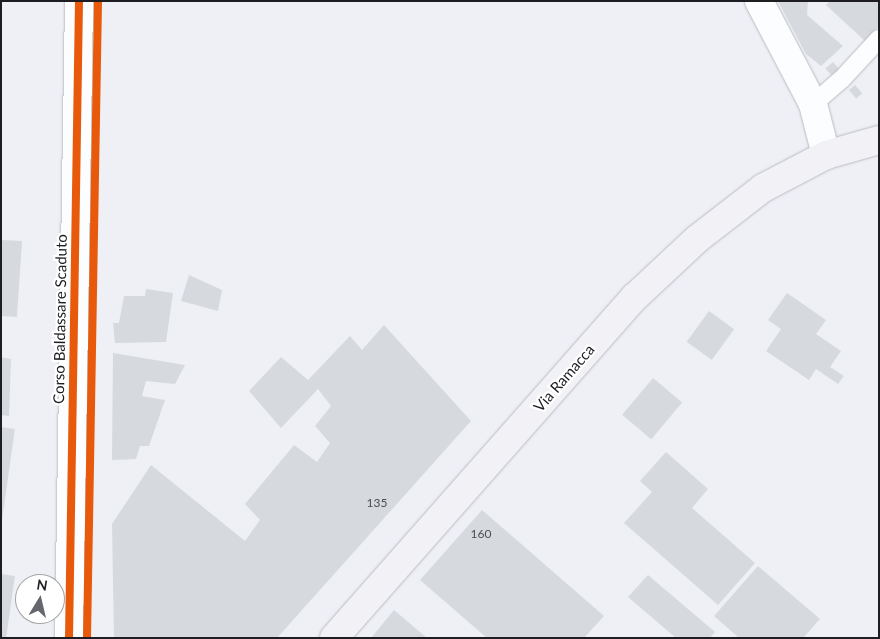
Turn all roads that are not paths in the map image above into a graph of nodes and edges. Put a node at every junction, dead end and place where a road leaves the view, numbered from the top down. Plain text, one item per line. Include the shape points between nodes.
1 (79, 1) edge
2 (759, 1) edge
3 (879, 39) edge
4 (813, 104) junction
5 (879, 140) edge
6 (826, 155) junction
7 (69, 638) edge
8 (334, 638) edge

1 - 7 street, Corso Baldassare Scaduto
2 - 4 street
3 - 4 lane via 841,80
4 - 6 street
5 - 6 main road, Via Ramacca
6 - 8 main road, Via Ramacca via 763,188 697,240 635,296

